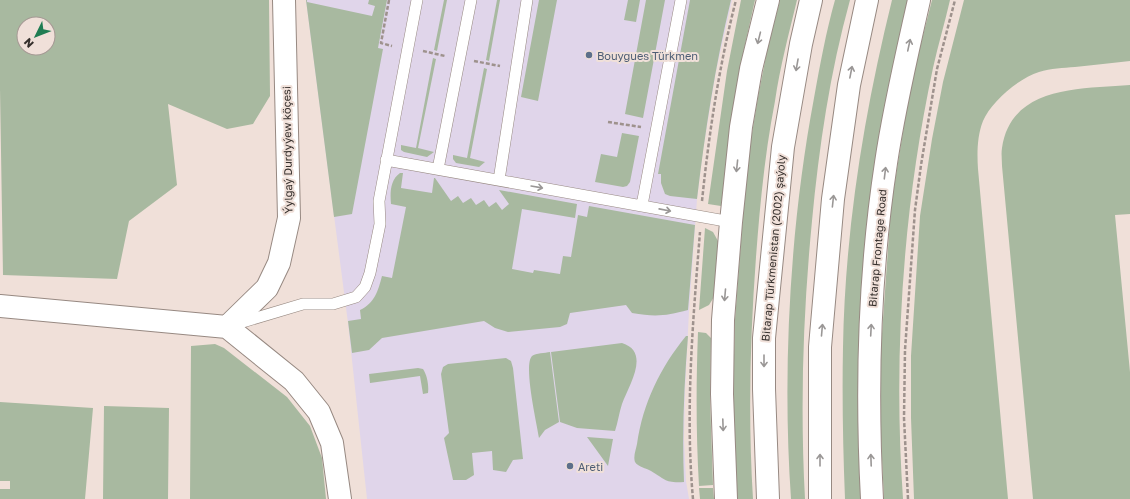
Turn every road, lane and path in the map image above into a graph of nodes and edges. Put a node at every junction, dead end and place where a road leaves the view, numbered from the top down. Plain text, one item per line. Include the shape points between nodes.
1 (284, 0) edge
2 (389, 0) edge
3 (417, 0) edge
4 (471, 0) edge
5 (527, 0) edge
6 (681, 0) edge
7 (736, 0) edge
8 (768, 0) edge
9 (811, 0) edge
10 (867, 0) edge
11 (919, 0) edge
12 (955, 0) edge
13 (407, 48) junction
14 (460, 58) junction
15 (516, 69) junction
16 (608, 122) dead end
17 (640, 127) dead end
18 (386, 160) junction
19 (438, 169) junction
20 (499, 180) junction
21 (642, 205) junction
22 (701, 216) junction
23 (731, 222) junction
24 (0, 306) edge
25 (227, 327) junction
26 (340, 499) edge
27 (693, 499) edge
28 (726, 499) edge
29 (768, 499) edge
30 (820, 499) edge
31 (872, 499) edge
32 (908, 499) edge

1 - 25 street, Ýylgaý Durdyýew köçesi via 289,218 279,263 267,288
2 - 13 path via 381,44
3 - 13 lane
4 - 14 lane
5 - 15 lane
6 - 21 lane
7 - 22 path via 720,72 708,147
8 -> 23 street via 751,69 741,127
9 -> 29 street, Bitarap Türkmenistan (2002) şaýoly via 783,146 764,338
30 -> 10 street via 820,347 833,200 849,85
31 -> 11 street, Bitarap Frontage Road via 870,348 874,273 886,163
12 - 32 path via 938,69 915,210 905,350 904,418
13 - 14 path
13 - 18 lane
14 - 15 path
14 - 19 lane
15 - 20 lane
16 - 17 path
18 - 19 lane
18 - 25 lane via 379,201 380,224 371,266 365,287 356,297 332,304 303,304
19 - 20 lane
20 -> 21 lane
21 -> 22 lane
22 - 23 lane
22 - 27 path via 690,396 689,448
23 -> 28 street via 723,320 722,394
24 - 25 street
25 - 26 street via 294,381 319,412 332,442

